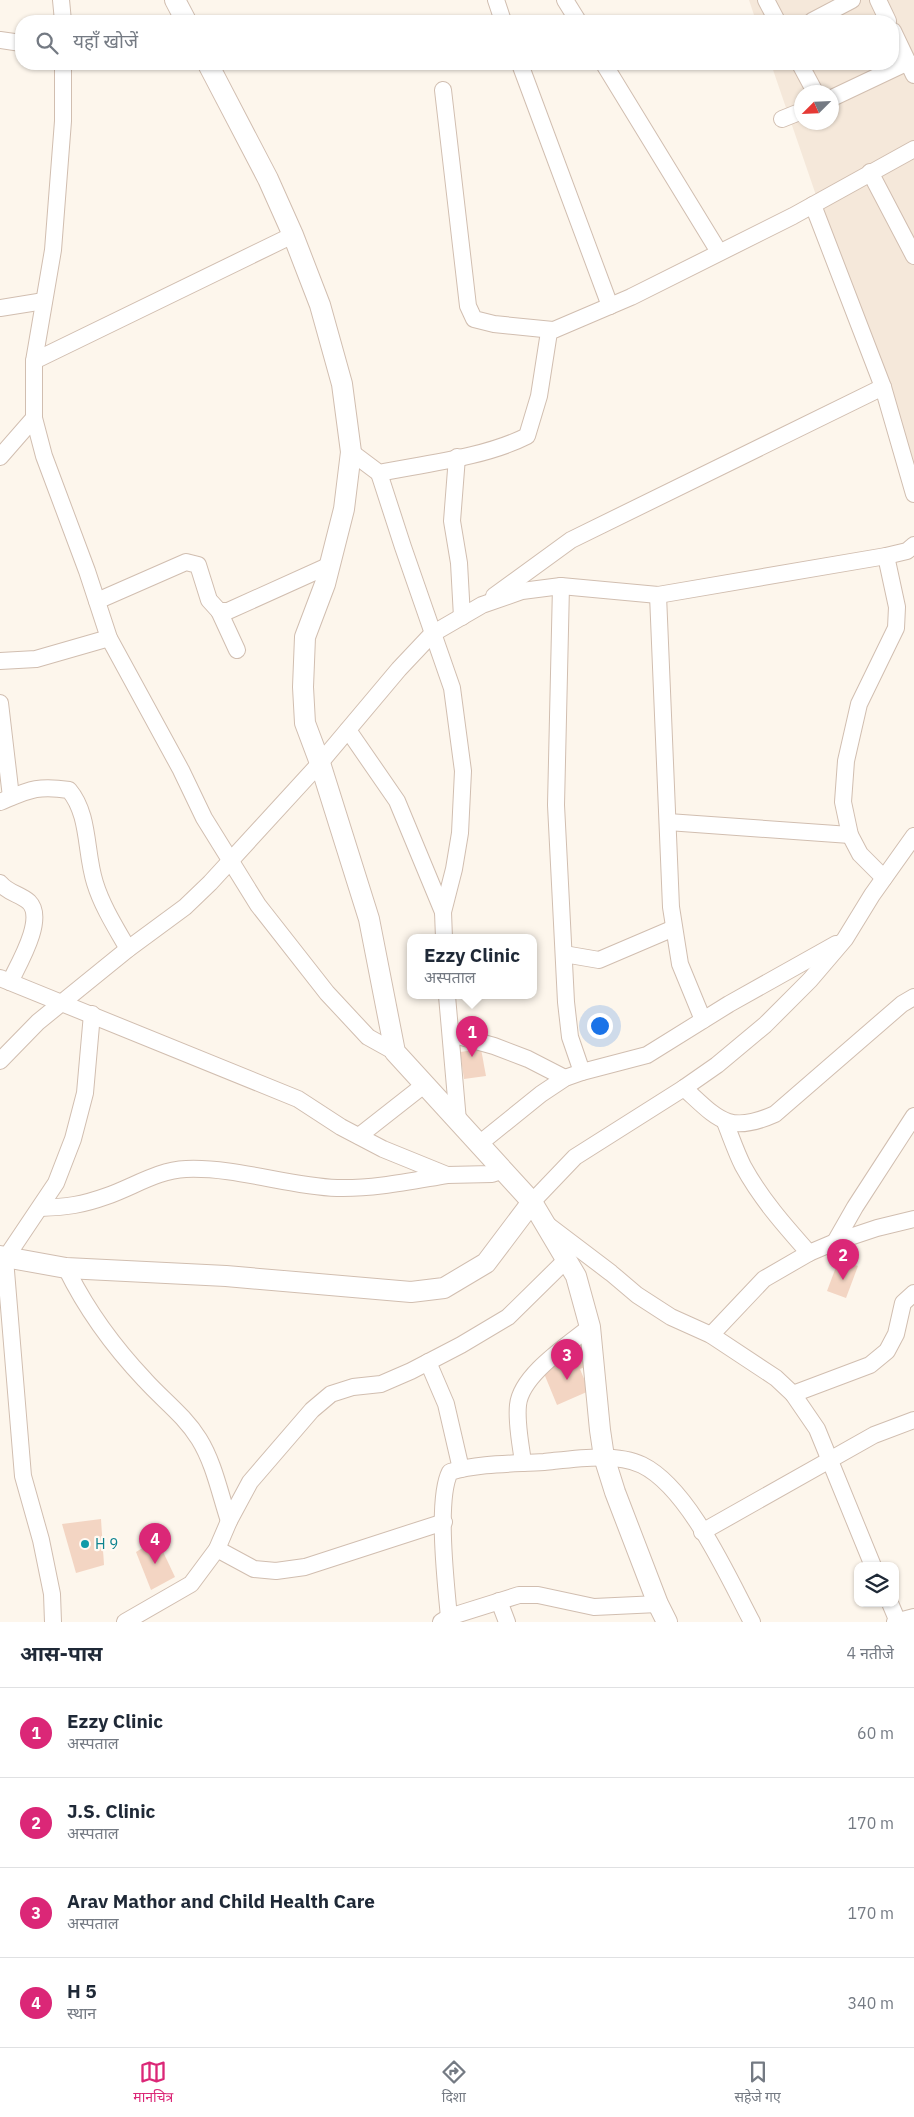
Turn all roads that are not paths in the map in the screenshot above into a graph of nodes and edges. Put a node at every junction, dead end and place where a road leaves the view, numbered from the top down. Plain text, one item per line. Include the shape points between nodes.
1 (62, 0) edge
2 (175, 0) edge
3 (496, 0) edge
4 (565, 0) edge
5 (766, 0) edge
6 (852, 0) edge
7 (878, 0) edge
8 (63, 15) edge
9 (183, 15) edge
10 (501, 15) edge
11 (574, 15) edge
12 (774, 15) edge
13 (823, 15) edge
14 (885, 15) edge
15 (0, 40) edge
16 (15, 42) edge
17 (899, 43) edge
18 (911, 68) edge
19 (64, 70) edge
20 (211, 70) edge
21 (522, 70) edge
22 (608, 70) edge
23 (803, 70) edge
24 (811, 85) edge
25 (443, 90) dead end
26 (839, 95) edge
27 (794, 114) edge
28 (782, 119) dead end
29 (914, 149) edge
30 (870, 172) junction
31 (813, 204) junction
32 (293, 235) junction
33 (719, 252) junction
34 (914, 256) edge
35 (44, 301) junction
36 (610, 306) junction
37 (0, 308) edge
38 (554, 330) junction
39 (34, 361) junction
40 (883, 387) junction
41 (34, 418) junction
42 (1, 451) edge
43 (351, 452) junction
44 (457, 457) junction
45 (379, 472) junction
46 (914, 494) edge
47 (914, 545) edge
48 (886, 556) junction
49 (330, 565) junction
50 (561, 586) junction
51 (658, 595) junction
52 (97, 600) junction
53 (482, 605) junction
54 (219, 611) junction
55 (462, 617) junction
56 (432, 634) junction
57 (109, 638) junction
58 (237, 650) dead end
59 (0, 661) edge
60 (0, 703) edge
61 (348, 730) junction
62 (320, 763) junction
63 (5, 799) edge
64 (668, 822) junction
65 (850, 835) junction
66 (914, 836) edge
67 (230, 861) junction
68 (884, 878) junction
69 (0, 883) edge
70 (443, 912) junction
71 (674, 928) junction
72 (444, 934) edge
73 (845, 939) junction
74 (128, 949) junction
75 (564, 954) junction
76 (5, 980) edge
77 (914, 997) edge
78 (447, 999) edge
79 (64, 1003) junction
80 (92, 1014) junction
81 (703, 1020) junction
82 (451, 1034) junction
83 (395, 1052) junction
84 (1, 1059) edge
85 (582, 1072) junction
86 (566, 1078) junction
87 (424, 1085) junction
88 (684, 1088) junction
89 (914, 1116) edge
90 (458, 1121) junction
91 (725, 1122) junction
92 (358, 1136) junction
93 (479, 1144) junction
94 (504, 1170) junction
95 (447, 1175) junction
96 (532, 1202) junction
97 (40, 1208) junction
98 (914, 1219) edge
99 (544, 1223) junction
100 (836, 1242) junction
101 (809, 1253) junction
102 (3, 1258) edge
103 (566, 1260) junction
104 (66, 1268) junction
105 (914, 1293) edge
106 (590, 1327) junction
107 (711, 1335) junction
108 (428, 1362) junction
109 (793, 1394) junction
110 (914, 1420) edge
111 (604, 1457) junction
112 (831, 1460) junction
113 (523, 1463) junction
114 (461, 1469) junction
115 (229, 1521) junction
116 (444, 1522) junction
117 (702, 1532) junction
118 (216, 1549) junction
119 (871, 1562) edge
120 (499, 1601) junction
121 (891, 1607) edge
122 (663, 1613) edge
123 (914, 1617) edge
124 (445, 1619) edge
125 (53, 1622) edge
126 (125, 1622) edge
127 (507, 1622) edge
128 (752, 1622) edge
129 (897, 1622) edge

1 - 8 street
2 - 9 street
3 - 10 street
4 - 11 street
5 - 12 street
6 - 13 street
7 - 14 street
15 - 16 street
17 - 18 street
18 - 26 street
19 - 35 street via 53,250
20 - 32 street
21 - 36 street
22 - 33 street
23 - 24 street
25 - 38 street via 468,306 474,319
27 - 28 street
29 - 30 street
30 - 31 street
30 - 34 street
31 - 33 street
31 - 40 street
32 - 39 street
32 - 43 street via 320,305 342,384
33 - 36 street
35 - 37 street
35 - 39 street
36 - 38 street
38 - 44 street via 549,332 527,436 512,444
39 - 41 street
40 - 46 street
40 - 53 street via 572,540
41 - 42 street
41 - 52 street via 44,456
43 - 45 street
43 - 49 street via 344,509
44 - 45 street
44 - 55 street via 452,521 459,563
45 - 56 street
47 - 48 street via 907,551
48 - 51 street
48 - 65 street via 897,606 896,628 859,704 846,761 843,802
49 - 54 street via 228,611
49 - 62 street via 305,637 305,723
50 - 51 street
50 - 53 street via 522,591
50 - 75 street via 556,805
51 - 64 street
52 - 54 street via 186,562 198,565 209,600
52 - 57 street
53 - 55 street
54 - 58 street
55 - 56 street
56 - 61 street
56 - 70 street via 452,688 463,771 460,832
57 - 59 street via 36,659
57 - 67 street
60 - 63 street
61 - 62 street
61 - 70 street via 397,801
62 - 67 street
62 - 83 street via 369,919
63 - 74 street via 31,789 69,790 77,800 84,820 88,859 95,884
64 - 65 street
64 - 71 street
65 - 68 street via 860,854
66 - 68 street
67 - 74 street via 185,907
67 - 83 street via 258,905 326,993 368,1036
68 - 73 street
69 - 76 street via 7,891 30,903 35,924 26,948
70 - 72 street
71 - 75 street via 598,960
71 - 81 street via 680,964
73 - 81 street
73 - 88 street via 810,980 765,1024
74 - 79 street
75 - 85 street via 570,1037
76 - 79 street
77 - 91 street via 775,1114 758,1122
78 - 82 street
79 - 80 street
79 - 84 street via 38,1022
80 - 92 street via 298,1099
80 - 97 street via 85,1093 76,1130 56,1183
81 - 85 street via 647,1055
82 - 86 street via 528,1059
82 - 90 street
83 - 87 street
85 - 86 street
86 - 93 street
87 - 90 street
87 - 92 street
88 - 91 street
88 - 96 street via 576,1157
89 - 100 street via 855,1206
90 - 93 street
91 - 101 street via 742,1165 758,1191
92 - 95 street
93 - 94 street
94 - 95 street via 492,1174
94 - 96 street
95 - 97 street via 381,1186 337,1188 218,1170 185,1169 162,1173 76,1206
96 - 99 street
96 - 104 street via 486,1263 444,1288 411,1292 226,1276
97 - 102 street
98 - 100 street
99 - 103 street
99 - 107 street via 638,1295 671,1317
100 - 101 street
101 - 107 street via 764,1279
102 - 104 street
102 - 125 street via 23,1476 41,1540 52,1594
103 - 106 street via 576,1276
103 - 108 street via 508,1317
104 - 115 street via 109,1340 175,1408 199,1439
105 - 109 street via 903,1303 896,1334 887,1351 870,1365
106 - 111 street
106 - 113 street via 539,1369 525,1386 518,1404
107 - 109 street via 776,1378
108 - 114 street via 446,1404
108 - 115 street via 381,1384 353,1387 331,1394 312,1410 250,1482
109 - 112 street via 817,1428
110 - 112 street via 874,1435
111 - 113 street
111 - 117 street via 641,1465 666,1482
111 - 122 street
112 - 117 street
112 - 119 street
113 - 114 street
114 - 116 street via 450,1472 445,1481
115 - 118 street
116 - 118 street via 304,1567 276,1571 254,1569
116 - 124 street
117 - 128 street
118 - 126 street via 191,1584
120 - 122 street via 519,1595 538,1595 594,1607
120 - 124 street
120 - 127 street
121 - 129 street
123 - 129 street

